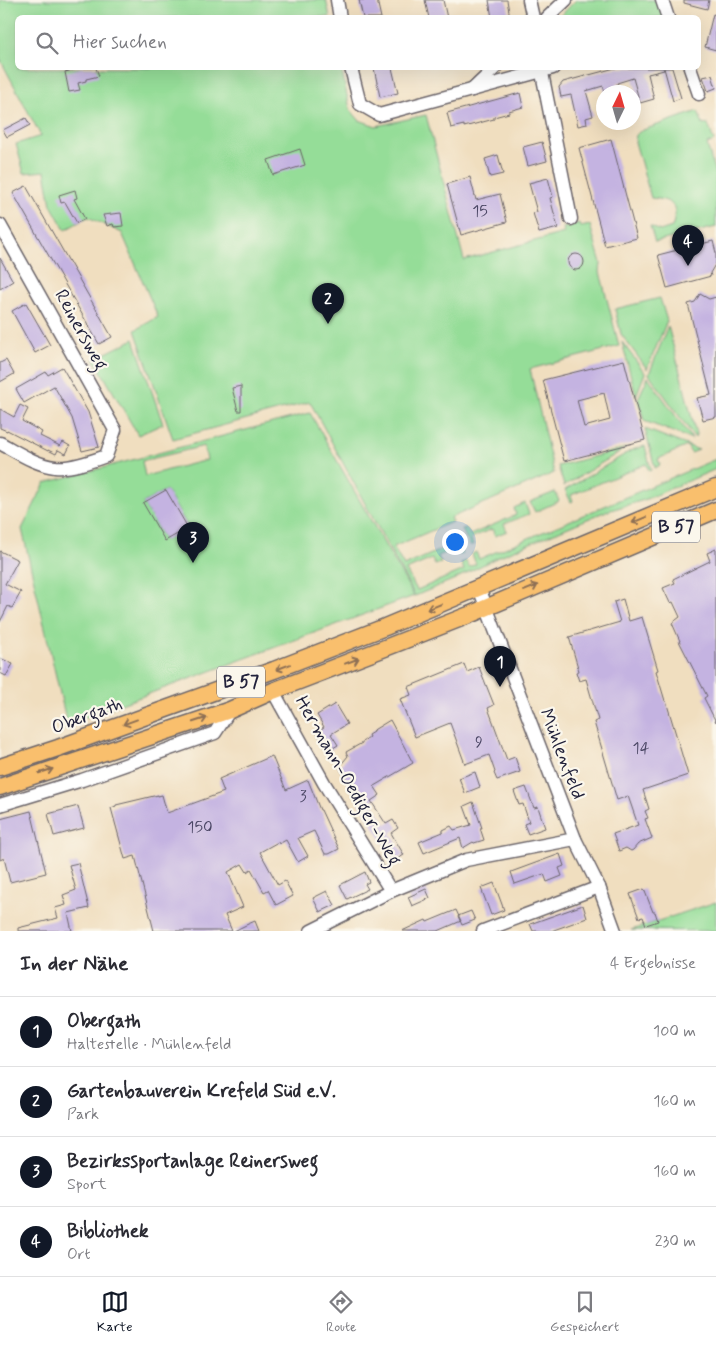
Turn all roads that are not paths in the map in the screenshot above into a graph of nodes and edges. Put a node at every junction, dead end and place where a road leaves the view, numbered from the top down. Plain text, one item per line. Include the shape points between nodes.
1 (337, 0) edge
2 (529, 0) edge
3 (566, 0) edge
4 (662, 0) edge
5 (340, 15) edge
6 (532, 15) edge
7 (550, 15) edge
8 (667, 15) edge
9 (352, 70) edge
10 (493, 70) edge
11 (542, 70) edge
12 (545, 70) edge
13 (691, 70) edge
14 (470, 91) junction
15 (699, 94) dead end
16 (571, 219) dead end
17 (0, 225) edge
18 (0, 443) edge
19 (716, 488) edge
20 (716, 510) edge
21 (479, 588) junction
22 (486, 607) junction
23 (273, 691) junction
24 (230, 710) junction
25 (0, 766) edge
26 (0, 787) edge
27 (0, 805) edge
28 (575, 838) junction
29 (599, 887) junction
30 (391, 891) junction
31 (311, 931) edge
32 (483, 931) edge
33 (615, 931) edge

1 - 5 street
2 - 6 street
3 - 7 street
4 - 8 street
9 - 14 street via 360,104 379,116
10 - 14 street
11 - 14 street
12 - 16 street
13 - 15 street
17 - 18 street, Reinersweg via 115,430 106,456 84,464 56,467
19 -> 21 main road, Obergath / B 57
22 -> 20 main road, Obergath / B 57
21 - 22 street, Mühlenfeld
21 -> 25 main road, Obergath / B 57 via 274,670
23 -> 22 main road, Obergath / B 57
22 - 28 street, Mühlenfeld
23 - 24 main road, Obergath / B 57
23 - 30 street, Hermann-Oediger-Weg via 324,783
26 -> 24 main road, Obergath / B 57
24 - 27 street via 215,733
28 - 29 street, Mühlenfeld
28 - 30 street via 466,860
29 - 32 street
29 - 33 street, Mühlenfeld
30 - 31 street

